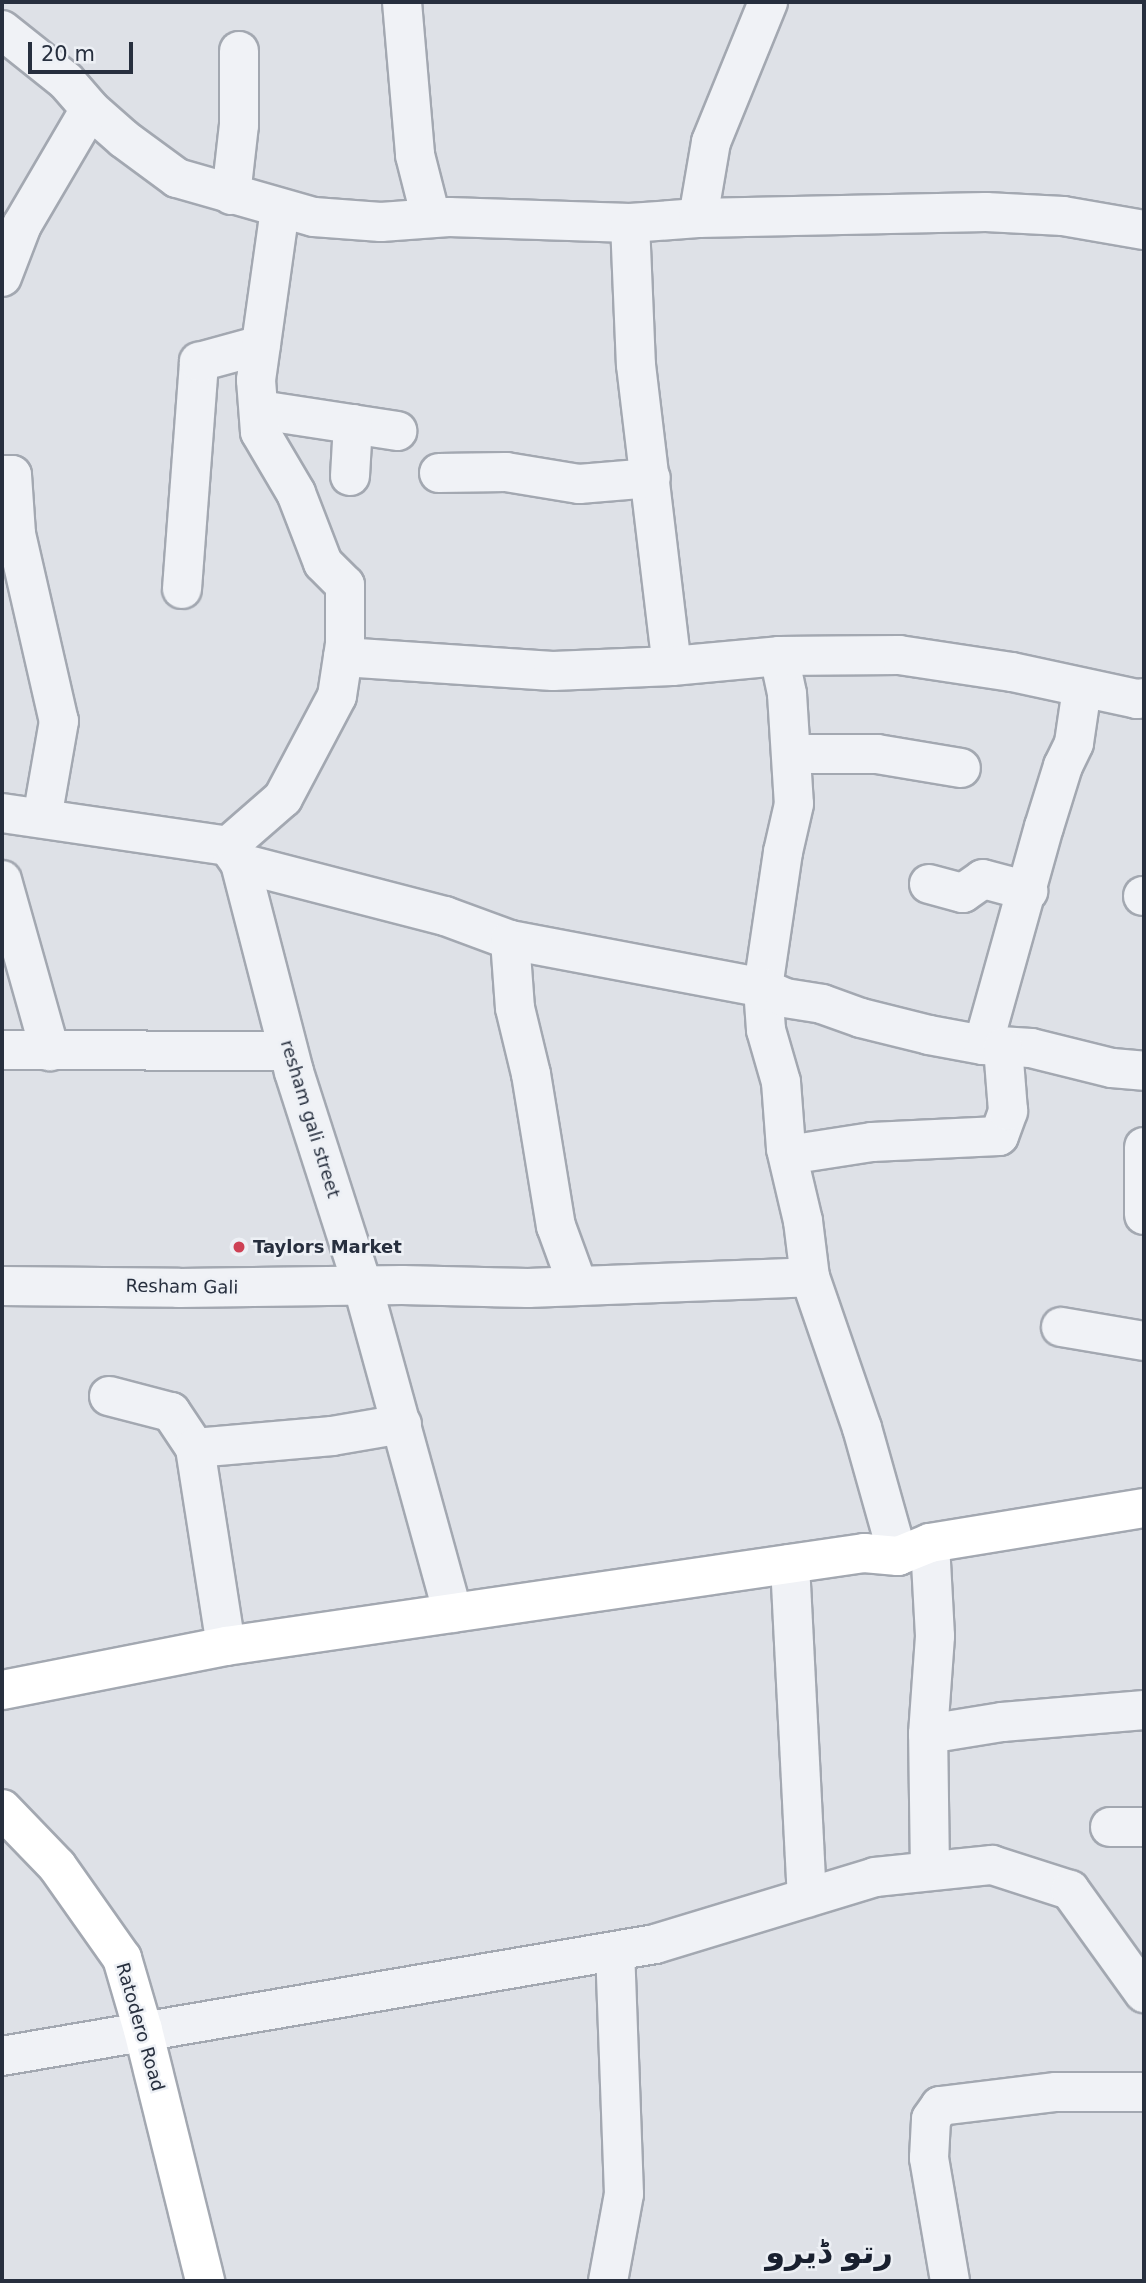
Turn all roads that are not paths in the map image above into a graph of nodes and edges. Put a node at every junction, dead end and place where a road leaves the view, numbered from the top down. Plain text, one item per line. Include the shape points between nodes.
1 (402, 2) edge
2 (768, 2) edge
3 (2, 30) edge
4 (239, 51) dead end
5 (90, 109) junction
6 (231, 195) junction
7 (280, 209) junction
8 (432, 218) junction
9 (698, 218) junction
10 (630, 223) junction
11 (1144, 230) edge
12 (2, 277) edge
13 (261, 345) junction
14 (260, 410) junction
15 (353, 424) junction
16 (397, 431) dead end
17 (439, 472) dead end
18 (2, 475) edge
19 (350, 476) dead end
20 (651, 478) junction
21 (182, 589) dead end
22 (779, 656) junction
23 (343, 657) junction
24 (672, 666) junction
25 (1082, 689) junction
26 (1144, 698) edge
27 (793, 754) junction
28 (961, 768) dead end
29 (2, 813) edge
30 (41, 818) junction
31 (234, 854) junction
32 (2, 880) edge
33 (929, 884) dead end
34 (1028, 891) junction
35 (510, 940) junction
36 (763, 988) junction
37 (993, 1046) junction
38 (2, 1050) edge
39 (50, 1051) junction
40 (288, 1051) junction
41 (1144, 1071) edge
42 (1144, 1147) edge
43 (788, 1155) junction
44 (1144, 1215) edge
45 (810, 1277) junction
46 (2, 1286) edge
47 (578, 1286) junction
48 (363, 1287) junction
49 (1061, 1327) dead end
50 (1144, 1341) edge
51 (109, 1396) dead end
52 (402, 1424) junction
53 (195, 1448) junction
54 (1144, 1508) edge
55 (914, 1549) junction
56 (790, 1564) junction
57 (453, 1613) junction
58 (226, 1646) junction
59 (2, 1689) edge
60 (1144, 1710) edge
61 (928, 1734) junction
62 (2, 1809) edge
63 (930, 1871) junction
64 (807, 1898) junction
65 (615, 1951) junction
66 (1144, 1993) edge
67 (143, 2030) junction
68 (2, 2056) edge
69 (1144, 2091) edge
70 (205, 2281) edge
71 (608, 2281) edge
72 (950, 2281) edge

1 - 8 street via 415,155
2 - 9 street via 711,142
3 - 5 street via 66,81
4 - 6 street via 239,125
5 - 6 street via 177,178
5 - 12 street via 22,225
6 - 7 street
7 - 8 street via 314,218 381,222
7 - 13 street
8 - 10 street
9 - 10 street
9 - 11 street via 986,212 1063,216
10 - 20 street via 636,365
13 - 14 street via 256,380
13 - 21 street via 199,362
14 - 15 street
14 - 23 street via 260,432 296,493 323,563 345,585
15 - 16 street
15 - 19 street
17 - 20 street via 506,472 579,484
18 - 30 street via 12,475 16,534 59,721
20 - 24 street
22 - 24 street
22 - 25 street via 899,654 1012,672
22 - 27 street
23 - 24 street via 553,671
23 - 31 street via 337,696 283,798
25 - 26 street
25 - 34 street via 1074,743 1063,766
27 - 28 street via 877,754
27 - 36 street via 794,804
29 - 30 street
30 - 31 street
31 - 35 street via 445,916
31 - 40 street, resham gali street
32 - 39 street
33 - 34 street via 962,893 983,878
34 - 37 street
35 - 36 street
35 - 47 street via 515,1008 531,1074 556,1226
36 - 37 street via 861,1018
36 - 43 street via 766,1030 781,1082
37 - 41 street via 1031,1048
37 - 43 street via 1008,1111 999,1136 872,1142
38 - 39 street
39 - 40 street
40 - 48 street, resham gali street
42 - 44 street
43 - 45 street
45 - 47 street, Resham Gali
45 - 55 street via 862,1428
46 - 48 street, Resham Gali
47 - 48 street, Resham Gali
48 - 52 street, resham gali street
49 - 50 street
51 - 53 street via 171,1412
52 - 53 street via 332,1436
52 - 57 street, resham gali street
53 - 58 street
54 - 55 main road
55 - 56 main road
55 - 61 street via 935,1636
56 - 57 main road
56 - 64 street
57 - 58 main road
58 - 59 main road
60 - 61 street via 1002,1722
61 - 63 street
62 - 67 main road, Ratodero Road via 57,1866 122,1958
63 - 64 street via 875,1877
63 - 66 street via 992,1865 1070,1890
64 - 65 street via 655,1944
65 - 67 street
65 - 71 street via 624,2194
67 - 68 street
67 - 70 main road, Ratodero Road
69 - 72 street via 1056,2092 940,2106 931,2119 929,2158

